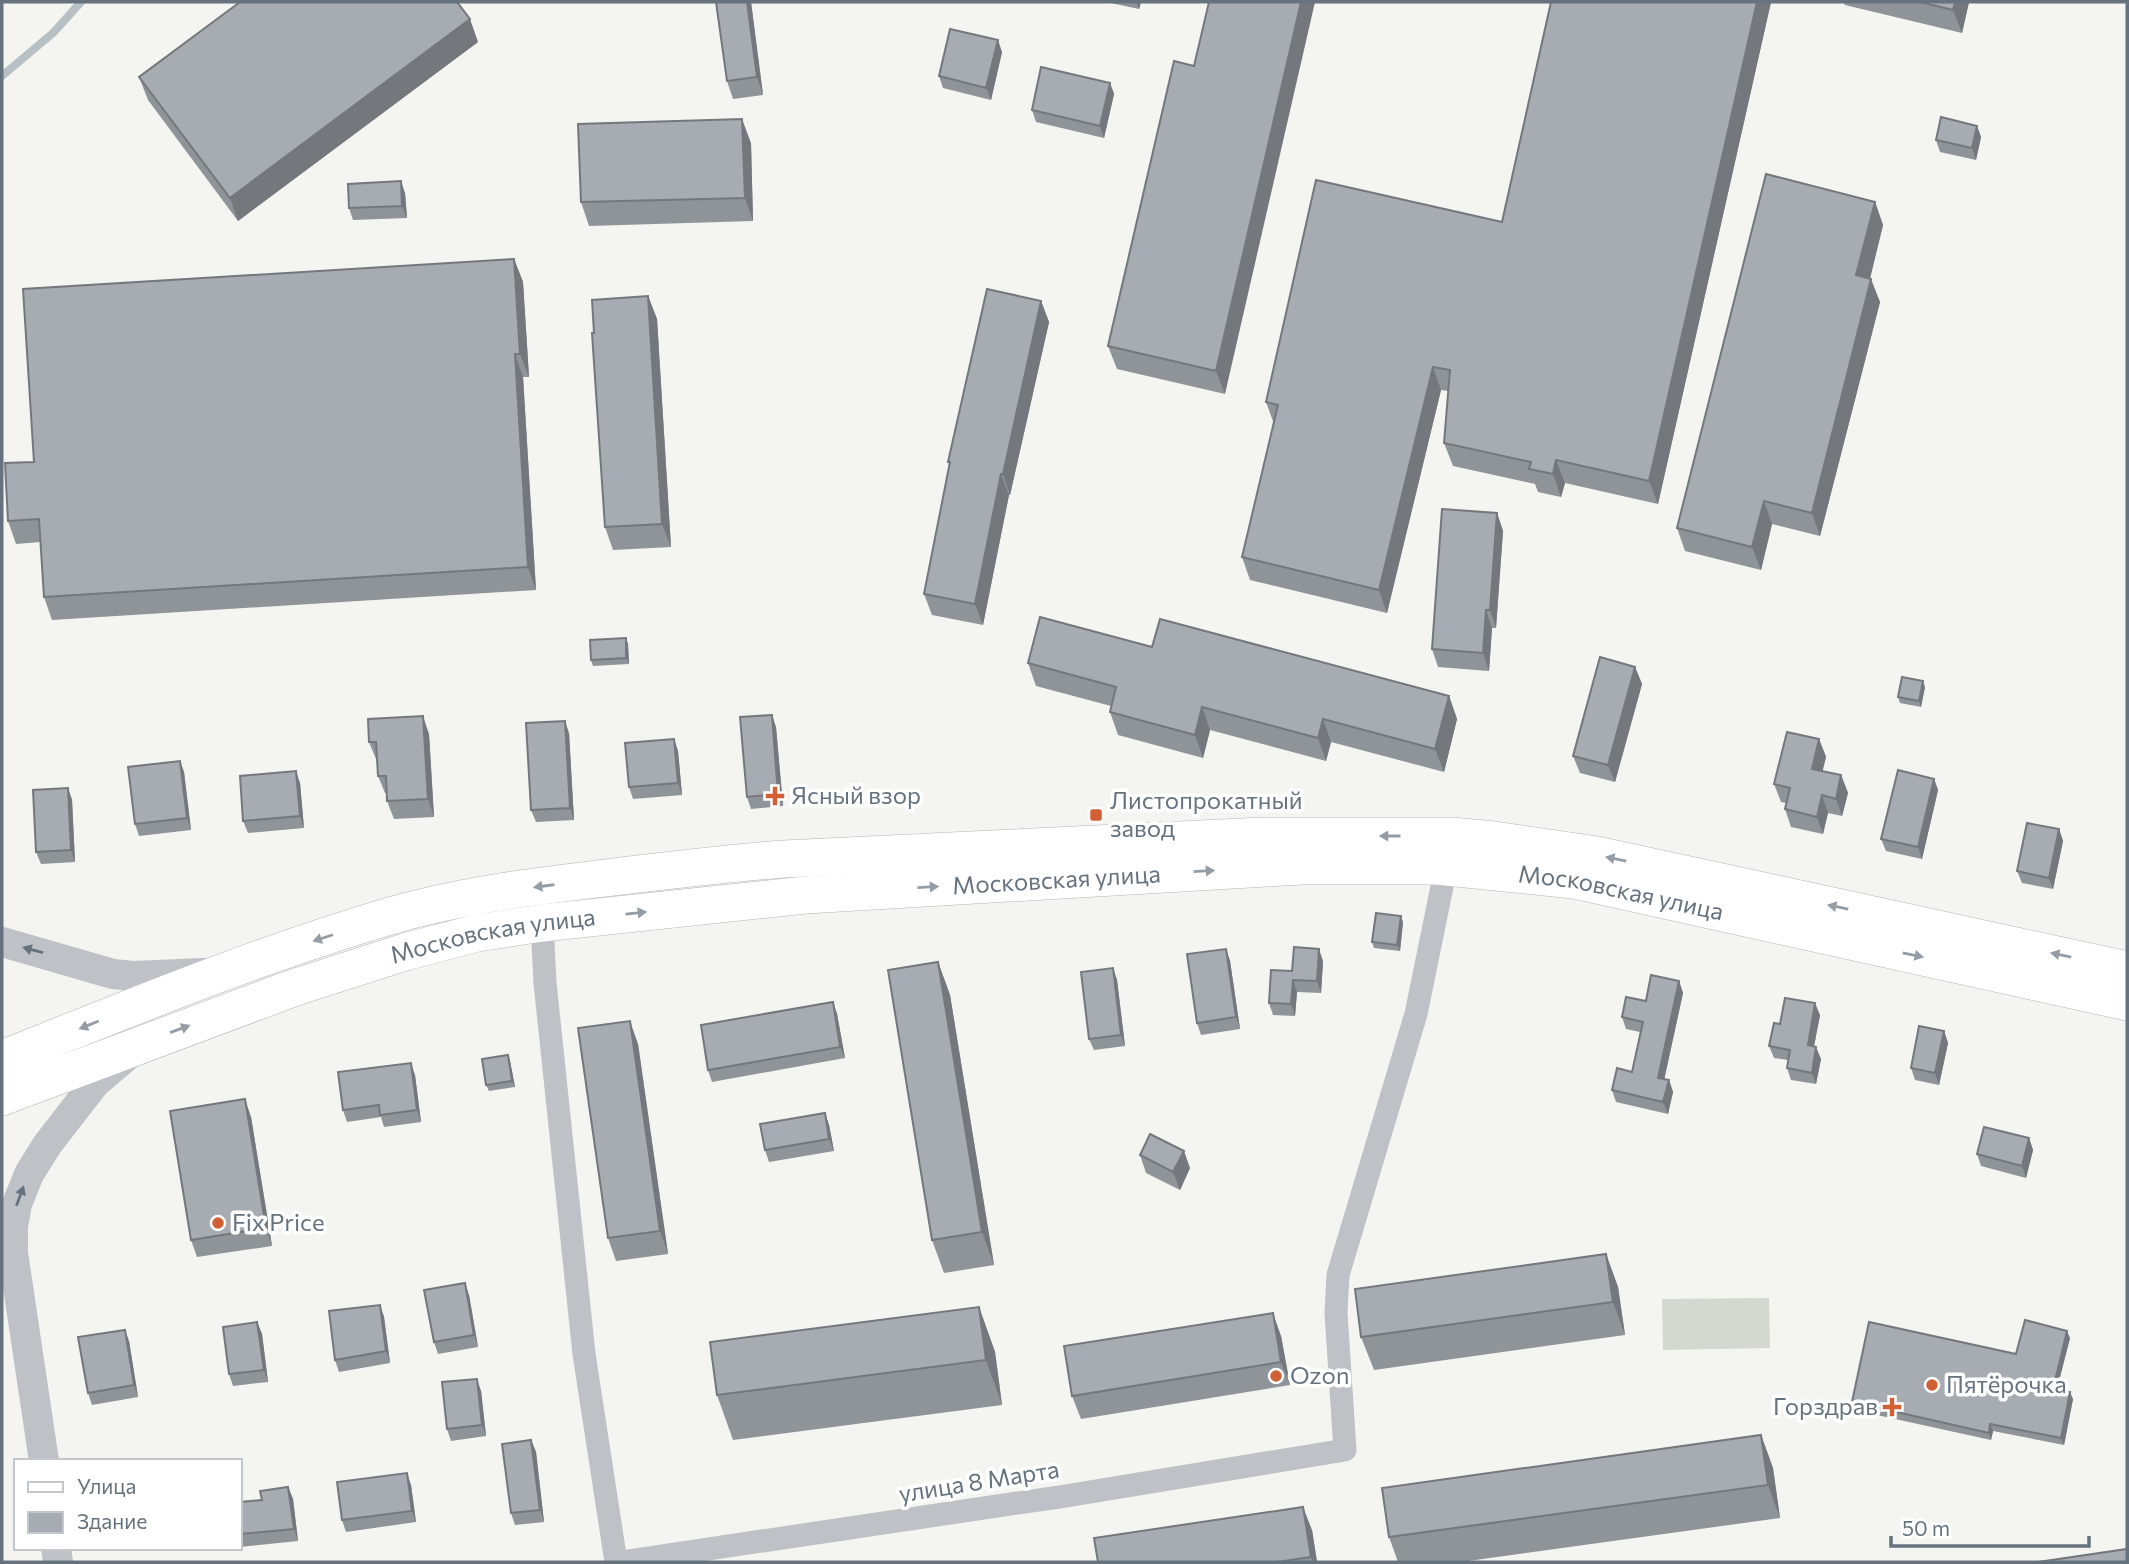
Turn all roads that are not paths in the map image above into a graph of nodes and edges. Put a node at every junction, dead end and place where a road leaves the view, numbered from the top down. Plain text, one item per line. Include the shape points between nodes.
1 (1446, 867) junction
2 (542, 923) junction
3 (2, 942) edge
4 (2127, 970) edge
5 (220, 972) junction
6 (2127, 1002) edge
7 (138, 1045) junction
8 (2, 1059) edge
9 (2, 1097) edge
10 (2, 1281) edge
11 (21, 1312) junction
12 (44, 1459) edge
13 (618, 1562) edge

2 -> 1 main road, Московская улица via 806,895 1301,866
1 -> 6 main road, Московская улица via 1574,880
1 - 13 street, улица 8 Марта via 1416,1013 1338,1275 1336,1313 1345,1450
7 -> 2 main road, Московская улица via 405,952 477,933
2 - 13 street via 584,1354
5 -> 3 street via 113,974
4 -> 5 main road, Московская улица via 1553,848 1451,836 1263,836 784,859 547,885 391,915
5 -> 8 main road, Московская улица
7 - 9 main road, Московская улица
11 -> 7 street via 13,1227 29,1174 95,1083
10 - 11 street
11 - 12 street

